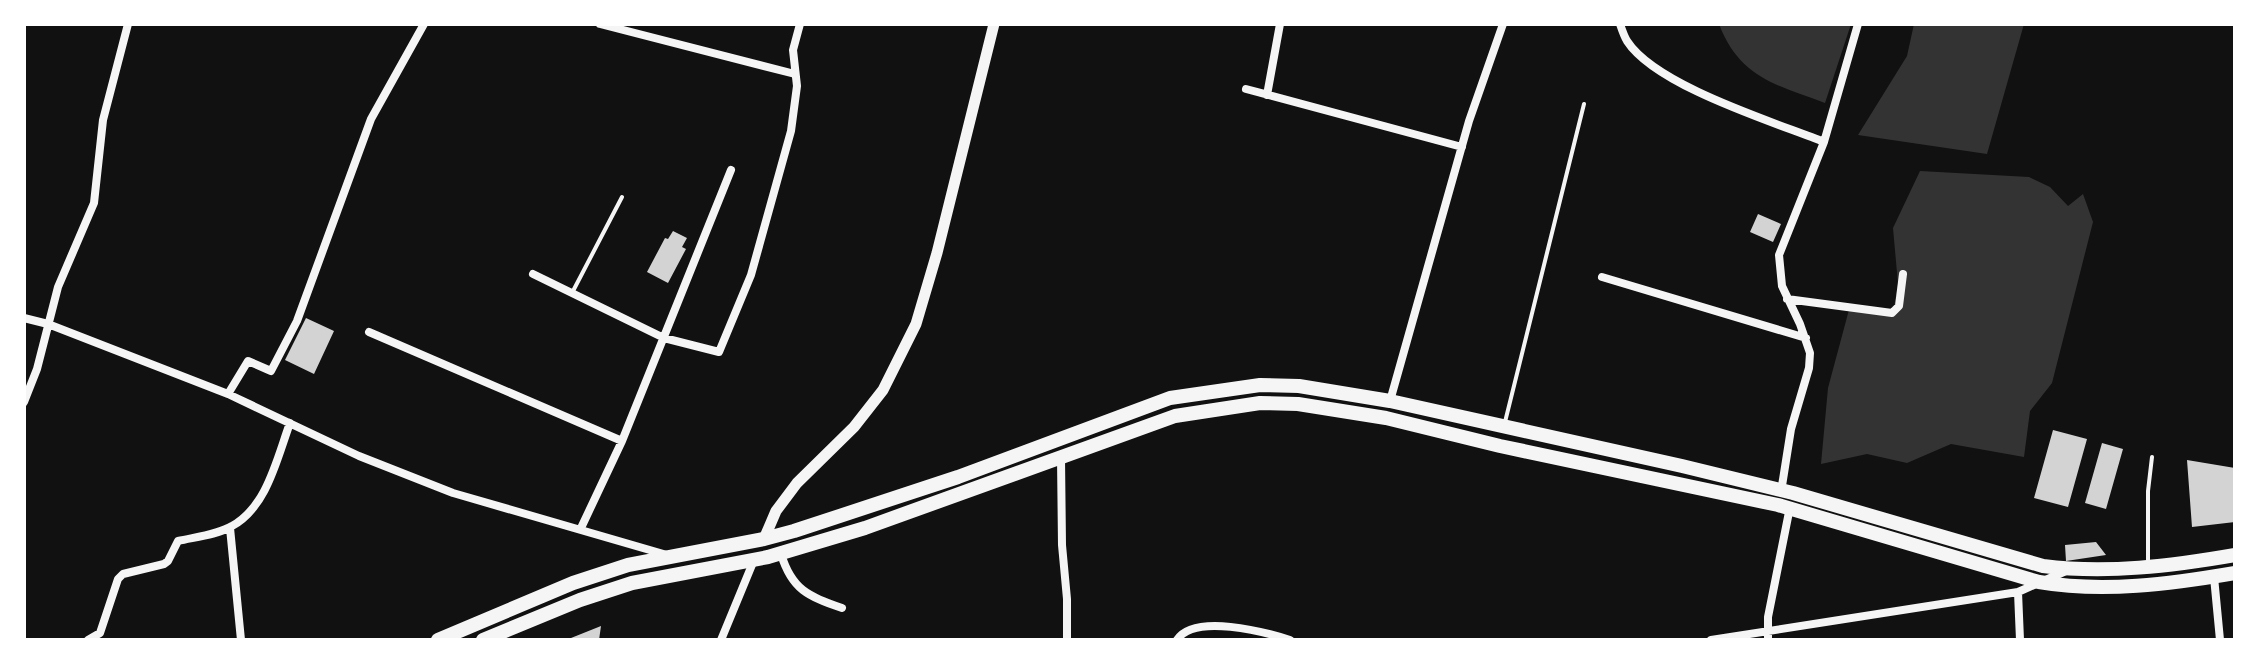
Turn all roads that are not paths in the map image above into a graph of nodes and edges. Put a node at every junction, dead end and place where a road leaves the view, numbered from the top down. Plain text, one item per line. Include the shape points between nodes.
1 (128, 24) edge
2 (424, 24) edge
3 (600, 24) edge
4 (800, 24) edge
5 (994, 24) edge
6 (1280, 24) edge
7 (1503, 24) edge
8 (1620, 24) edge
9 (1858, 24) edge
10 (795, 74) junction
11 (1246, 89) dead end
12 (1267, 95) junction
13 (1584, 104) dead end
14 (1824, 142) junction
15 (1462, 147) junction
16 (731, 170) dead end
17 (622, 197) dead end
18 (533, 274) dead end
19 (1903, 274) dead end
20 (1602, 277) dead end
21 (572, 293) junction
22 (1787, 299) junction
23 (24, 318) edge
24 (48, 324) junction
25 (369, 332) dead end
26 (664, 338) junction
27 (1806, 338) junction
28 (228, 394) junction
29 (1390, 401) junction
30 (24, 402) edge
31 (290, 423) junction
32 (1504, 428) junction
33 (622, 441) junction
34 (1611, 451) junction
35 (2152, 457) dead end
36 (1061, 458) junction
37 (1001, 461) junction
38 (1606, 468) junction
39 (1727, 476) junction
40 (1009, 477) junction
41 (1723, 493) junction
42 (1786, 499) junction
43 (230, 528) junction
44 (581, 528) junction
45 (764, 539) junction
46 (781, 554) junction
47 (2235, 555) edge
48 (671, 557) junction
49 (754, 559) junction
50 (2148, 566) junction
51 (2069, 569) junction
52 (2235, 573) edge
53 (2214, 577) junction
54 (2039, 582) junction
55 (2018, 592) junction
56 (530, 601) junction
57 (842, 608) dead end
58 (536, 618) junction
59 (1768, 629) junction
60 (88, 640) edge
61 (241, 640) edge
62 (438, 640) edge
63 (483, 640) edge
64 (721, 640) edge
65 (1067, 640) edge
66 (1177, 640) edge
67 (1290, 640) edge
68 (1711, 640) edge
69 (1768, 640) edge
70 (2020, 640) edge
71 (2220, 640) edge

1 - 24 street via 103,120 94,203
2 - 28 street via 371,119 297,321 271,371 248,361
3 - 10 street
4 - 10 street via 793,50
5 - 45 main road via 916,324 883,390 797,483
6 - 12 street
7 - 15 street
8 - 14 street via 1636,52 1671,76
9 - 14 street
10 - 26 street via 791,131 751,275 728,334 719,352
11 - 12 street
12 - 15 street
13 - 32 lane
14 - 22 street via 1779,255
15 - 29 street
16 - 26 street
17 - 21 lane
18 - 21 street
19 - 22 street via 1899,306 1892,313
20 - 27 street
21 - 26 street
22 - 27 street
23 - 24 street
24 - 28 street
24 - 30 street
25 - 33 street
26 - 33 street
27 - 42 street via 1809,368 1791,429
28 - 31 street
29 - 32 highway
29 - 37 highway via 1299,386 1218,389 1170,398
31 - 43 street via 252,511
31 - 44 street via 453,493
32 - 34 highway
33 - 44 street
34 - 38 highway
34 - 39 highway
35 - 50 lane
36 - 38 highway via 1175,416 1273,403 1386,418
36 - 40 highway
36 - 65 street
37 - 40 highway
37 - 45 highway
38 - 41 highway
39 - 41 highway
39 - 42 highway
40 - 46 highway
41 - 42 highway
42 - 51 highway
42 - 54 highway
42 - 59 street
43 - 60 street via 178,541 164,564 123,574 114,585 100,633
43 - 61 street
44 - 48 street
45 - 48 highway
46 - 49 highway
46 - 57 street via 797,586
47 - 50 highway
48 - 56 highway via 628,565
49 - 58 highway via 632,583
49 - 64 street
50 - 51 highway
51 - 54 street
52 - 53 highway
53 - 54 highway via 2096,588
53 - 71 street
54 - 55 street
55 - 59 street
55 - 70 street
56 - 58 highway
56 - 62 highway
58 - 63 highway
59 - 68 street
59 - 69 street
66 - 67 street via 1187,630 1212,626

